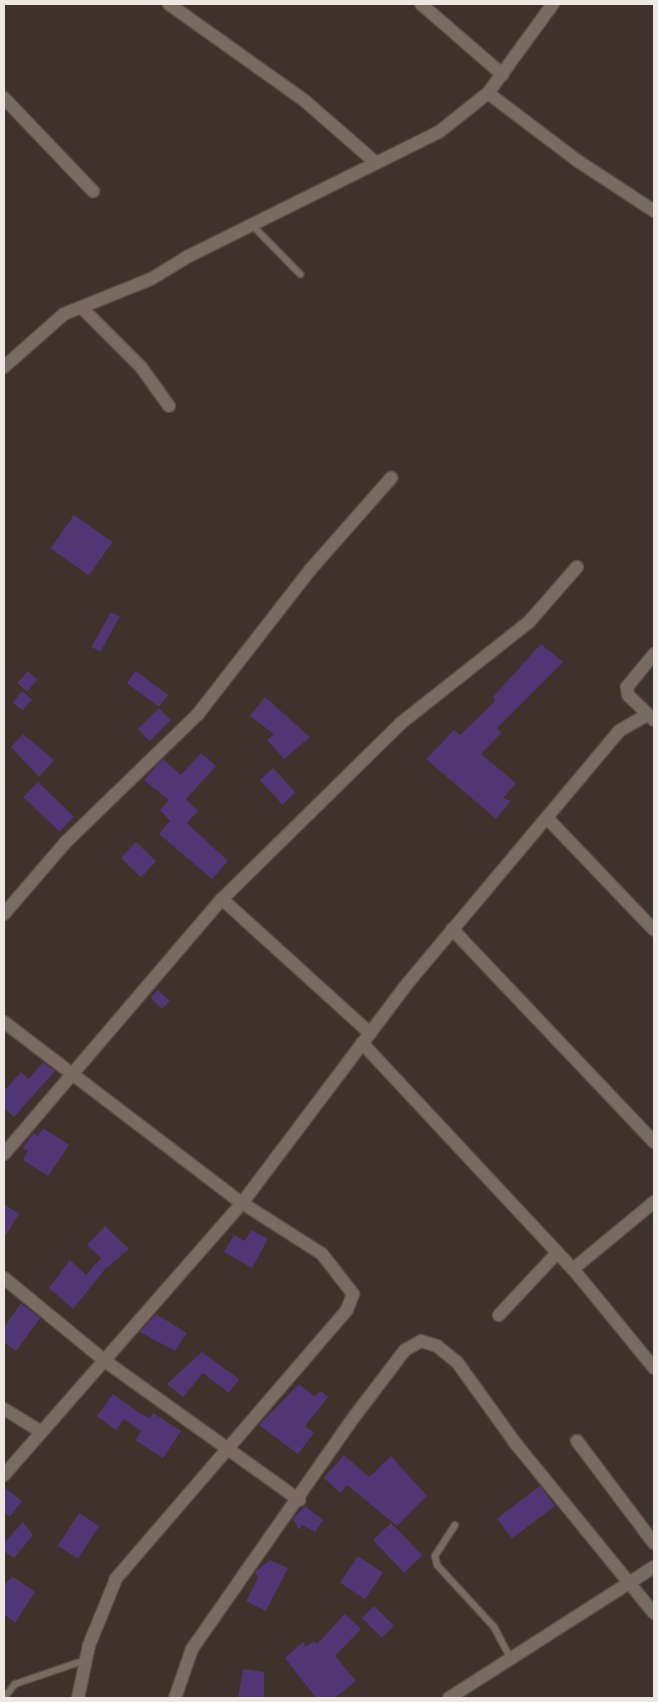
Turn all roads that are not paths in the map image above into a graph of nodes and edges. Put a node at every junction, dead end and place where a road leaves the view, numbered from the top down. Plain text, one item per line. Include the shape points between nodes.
1 (168, 4) edge
2 (421, 4) edge
3 (553, 4) edge
4 (503, 75) junction
5 (488, 93) junction
6 (4, 98) edge
7 (375, 162) junction
8 (93, 191) dead end
9 (654, 211) edge
10 (252, 224) junction
11 (300, 274) dead end
12 (83, 310) junction
13 (4, 367) edge
14 (169, 406) dead end
15 (391, 478) dead end
16 (578, 567) dead end
17 (654, 654) edge
18 (650, 718) edge
19 (548, 819) junction
20 (222, 899) junction
21 (4, 914) edge
22 (452, 929) junction
23 (654, 930) edge
24 (4, 1022) edge
25 (366, 1038) junction
26 (70, 1073) junction
27 (654, 1142) edge
28 (4, 1154) edge
29 (654, 1202) edge
30 (242, 1203) junction
31 (557, 1252) junction
32 (573, 1270) junction
33 (4, 1278) edge
34 (499, 1315) dead end
35 (105, 1361) junction
36 (654, 1368) edge
37 (4, 1409) edge
38 (40, 1431) junction
39 (577, 1441) dead end
40 (226, 1447) junction
41 (4, 1475) edge
42 (299, 1500) junction
43 (456, 1525) dead end
44 (654, 1543) edge
45 (654, 1567) edge
46 (628, 1584) junction
47 (654, 1614) edge
48 (87, 1659) junction
49 (512, 1660) junction
50 (4, 1698) edge
51 (78, 1698) edge
52 (175, 1698) edge
53 (449, 1698) edge

1 - 7 street via 305,101
2 - 4 street
3 - 4 street
4 - 5 street
5 - 7 street via 438,132
5 - 9 street via 578,161
6 - 8 street
7 - 10 street
10 - 11 lane
10 - 12 street via 151,279
12 - 13 street via 51,322
12 - 14 street via 141,367
15 - 21 street via 310,570 198,714 66,842
16 - 20 street via 529,622 401,724
17 - 18 street via 628,687 628,695
18 - 19 street via 619,731
19 - 22 street
19 - 23 street
20 - 25 street
20 - 26 street
22 - 25 street
22 - 27 street
24 - 26 street
25 - 30 street
25 - 31 street
26 - 28 street
26 - 30 street
29 - 32 street
30 - 35 street
30 - 40 street via 322,1254 353,1294 347,1310
31 - 32 street
31 - 34 street
32 - 36 street
33 - 35 street
35 - 38 street
35 - 40 street
37 - 38 street
38 - 41 street
39 - 44 street
40 - 42 street
40 - 48 street via 116,1580 95,1628
42 - 46 street via 405,1350 421,1341 437,1346 457,1362
42 - 52 street via 192,1649
43 - 49 lane via 435,1556 437,1565 494,1627
45 - 46 street
46 - 47 street
46 - 49 street
48 - 50 lane via 15,1684
48 - 51 street
49 - 53 street

